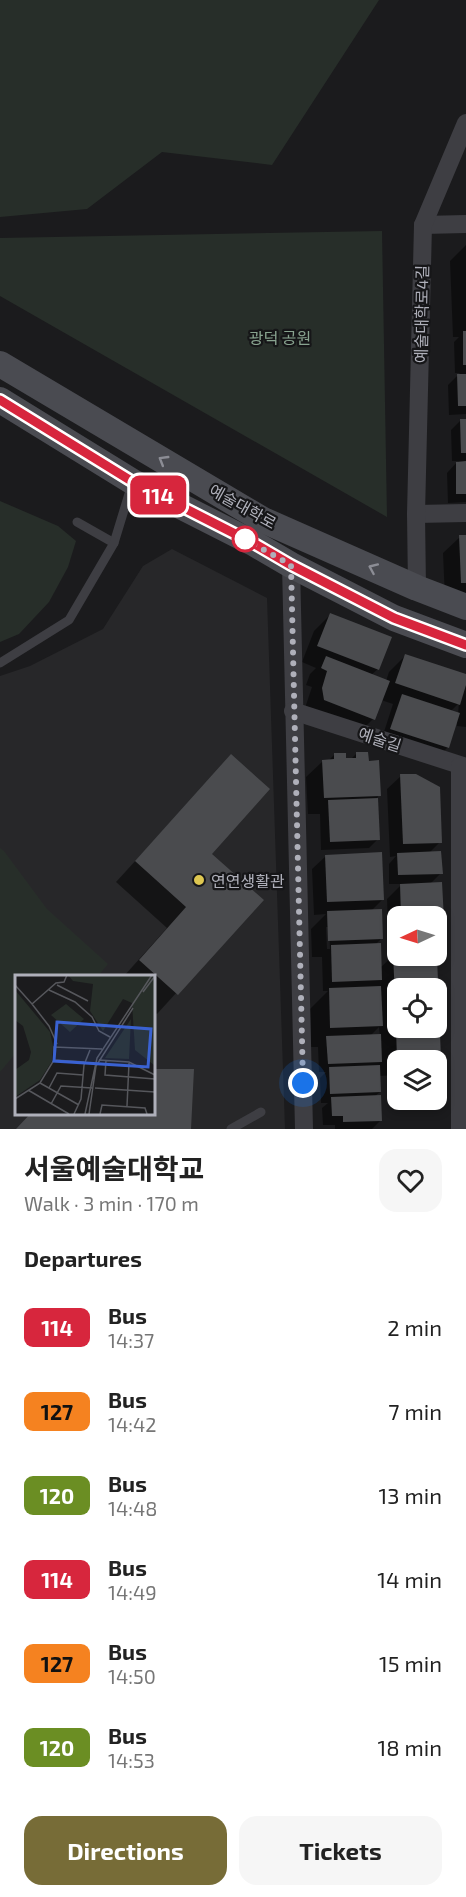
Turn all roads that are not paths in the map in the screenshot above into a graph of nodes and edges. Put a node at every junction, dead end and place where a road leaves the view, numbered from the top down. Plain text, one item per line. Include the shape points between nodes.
1 (466, 123) edge
2 (466, 224) edge
3 (423, 225) junction
4 (0, 364) edge
5 (0, 400) edge
6 (133, 482) junction
7 (466, 513) edge
8 (416, 514) junction
9 (77, 522) dead end
10 (114, 543) junction
11 (291, 565) junction
12 (417, 588) junction
13 (466, 607) edge
14 (466, 645) edge
15 (0, 663) edge
16 (293, 711) junction
17 (463, 766) edge
18 (261, 1112) dead end
19 (231, 1129) edge
20 (304, 1129) edge
21 (460, 1129) edge

1 - 3 street, 예술대학로4길
2 - 3 street
3 - 8 street, 예술대학로4길
12 -> 4 street, 예술대학로 via 264,520
5 - 6 street, 예술대학로
6 - 10 lane
6 - 11 street, 예술대학로
7 - 8 street
8 - 12 street, 예술대학로4길
9 - 10 lane
10 - 15 lane via 69,620
11 - 14 street, 예술대학로 via 394,618
11 - 16 street
12 - 13 street, 예술대학로
16 - 17 street, 예술길
16 - 20 street
17 - 21 street
18 - 19 lane

